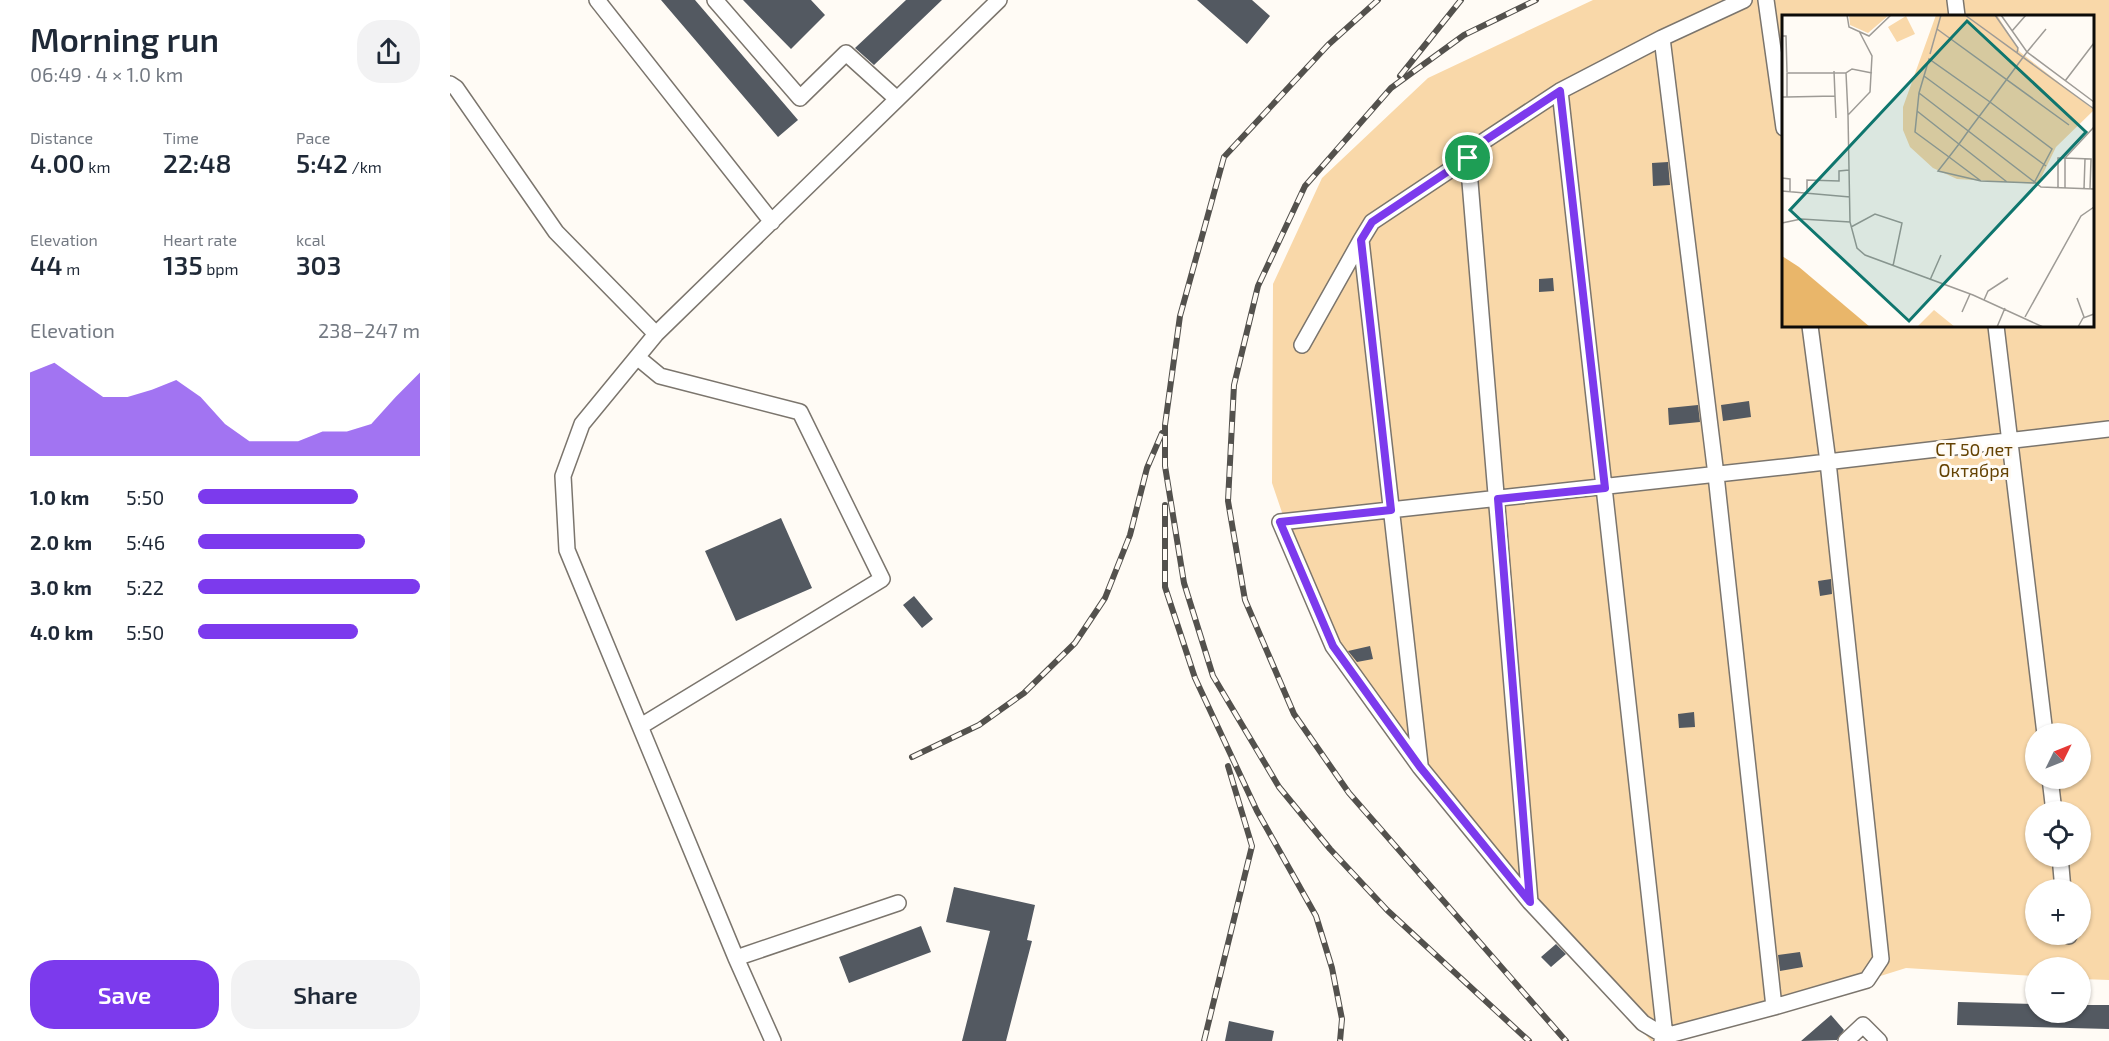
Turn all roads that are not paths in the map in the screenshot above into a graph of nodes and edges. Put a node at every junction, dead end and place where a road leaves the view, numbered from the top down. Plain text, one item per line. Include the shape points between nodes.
1 (715, 0) edge
2 (999, 0) edge
3 (1744, 0) edge
4 (1766, 0) edge
5 (1955, 0) edge
6 (602, 2) edge
7 (1957, 15) edge
8 (1662, 38) junction
9 (450, 84) edge
10 (1560, 91) junction
11 (897, 99) junction
12 (1782, 114) edge
13 (1468, 158) junction
14 (771, 222) junction
15 (1361, 240) junction
16 (1810, 327) edge
17 (1996, 327) edge
18 (656, 334) junction
19 (1302, 345) dead end
20 (637, 357) junction
21 (2109, 429) edge
22 (2011, 441) junction
23 (1828, 462) junction
24 (1716, 475) junction
25 (1605, 488) junction
26 (1498, 499) junction
27 (1391, 510) junction
28 (2044, 723) edge
29 (641, 726) junction
30 (1420, 767) junction
31 (1530, 902) junction
32 (898, 903) dead end
33 (736, 958) junction
34 (1774, 1007) junction
35 (1664, 1038) edge
36 (773, 1041) edge
37 (1846, 1041) edge
38 (1879, 1041) edge

1 - 11 street via 800,98 846,53
2 - 11 street
3 - 8 street
4 - 12 street
5 - 7 street
6 - 14 street
8 - 10 street
8 - 24 street
9 - 18 street via 556,232
10 - 13 street via 1484,141
10 - 25 street
11 - 14 street
13 - 15 street via 1372,222
13 - 26 street
14 - 18 street
15 - 19 street
15 - 27 street
16 - 23 street
17 - 22 street
18 - 20 street
20 - 29 street via 582,424 563,476 567,550
20 - 29 street via 660,376 800,411 882,579
21 - 22 street
22 - 23 street
22 - 28 street
23 - 24 street
23 - 34 street via 1881,959 1868,980
24 - 25 street
24 - 34 street
25 - 26 street
25 - 35 street
26 - 27 street
26 - 31 street
27 - 30 street
27 - 30 street via 1280,522 1333,646
29 - 33 street
30 - 31 street
31 - 35 street via 1643,1023
32 - 33 street
33 - 36 street
34 - 35 street
37 - 38 street via 1863,1025

